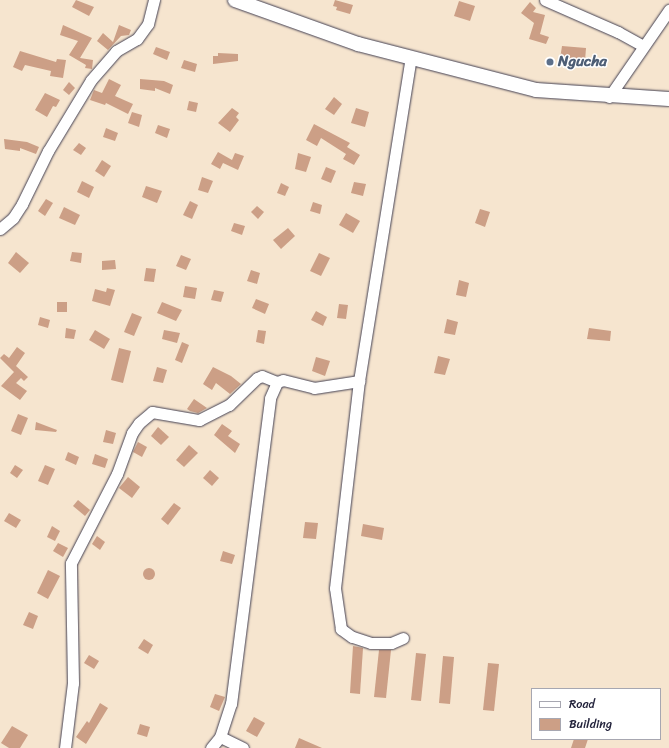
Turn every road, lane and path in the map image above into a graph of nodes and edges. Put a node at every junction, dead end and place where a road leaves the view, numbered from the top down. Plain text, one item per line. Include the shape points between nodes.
1 (154, 0) edge
2 (235, 0) edge
3 (549, 1) edge
4 (669, 10) edge
5 (643, 46) junction
6 (411, 58) junction
7 (610, 97) junction
8 (669, 100) edge
9 (0, 230) edge
10 (359, 381) junction
11 (277, 382) junction
12 (403, 638) dead end
13 (220, 737) junction
14 (65, 748) edge
15 (211, 748) edge
16 (242, 748) edge

1 - 9 street via 148,24 137,39 116,51 91,80 48,151 22,204 13,218
2 - 6 main road via 358,44
3 - 5 street
4 - 5 street
5 - 7 street
6 - 7 main road via 536,90
6 - 10 street
7 - 8 main road
10 - 11 street via 314,388 283,380
10 - 12 street via 335,588 336,613 340,629 352,637 371,643 391,643
11 - 13 street via 267,409 231,704
11 - 14 street via 262,376 257,378 229,405 199,420 152,412 142,419 132,433 117,474 71,563 73,683
13 - 15 street
13 - 16 street

